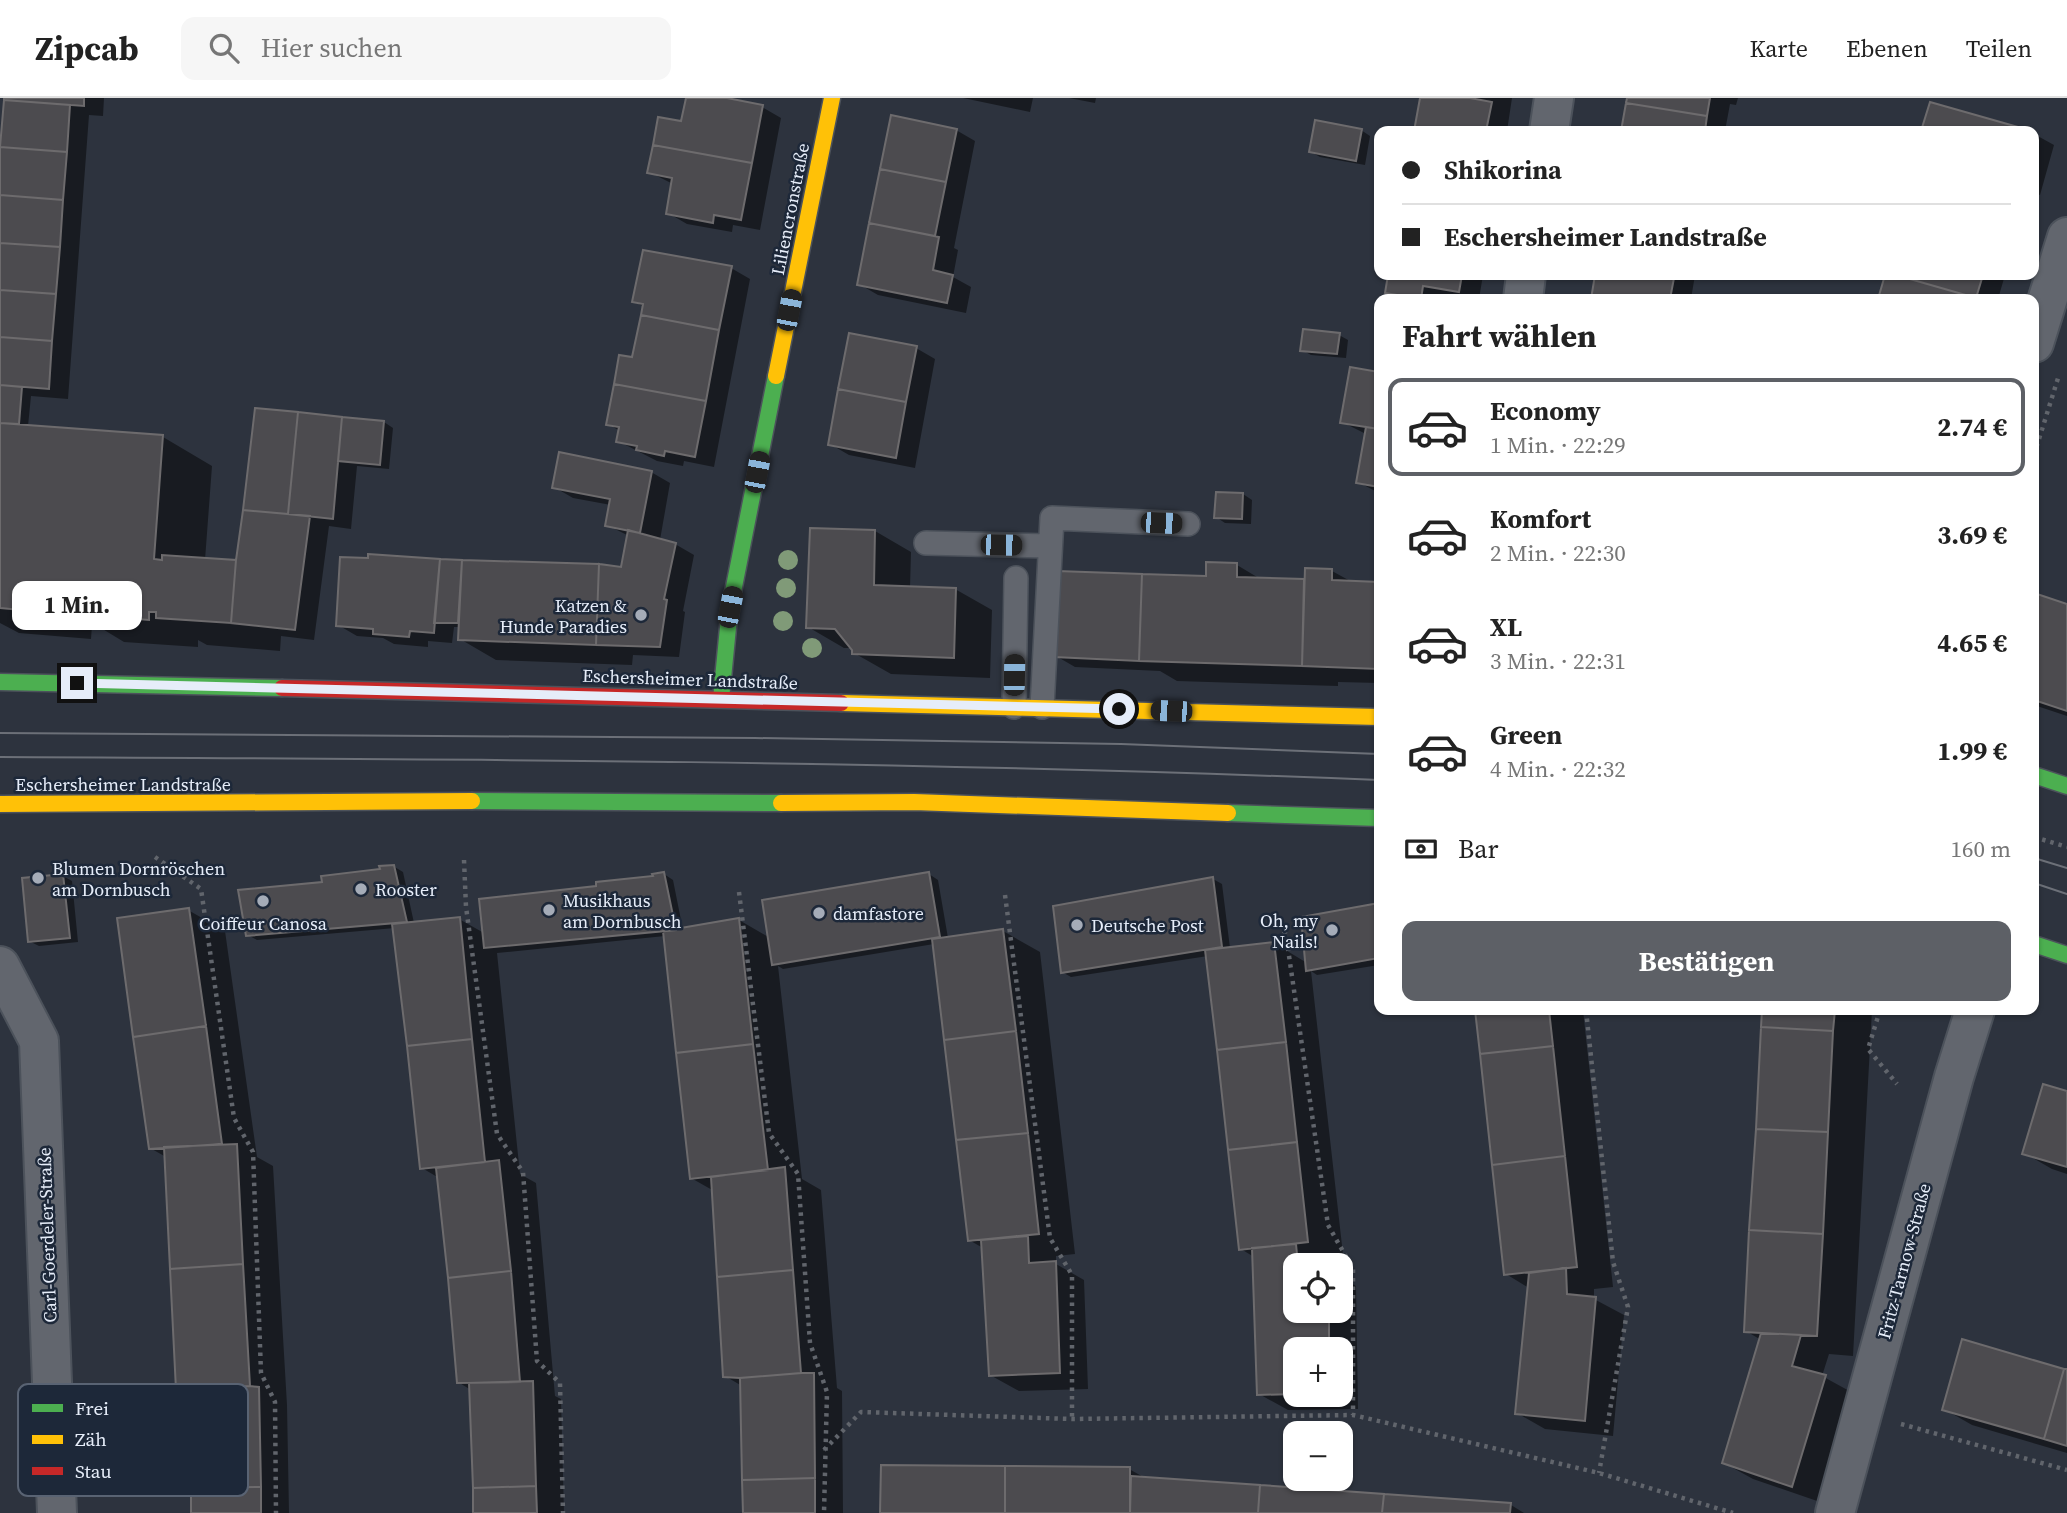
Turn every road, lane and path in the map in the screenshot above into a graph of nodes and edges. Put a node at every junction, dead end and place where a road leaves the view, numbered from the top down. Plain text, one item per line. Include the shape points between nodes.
1 (832, 98) edge
2 (1554, 98) edge
3 (1550, 126) edge
4 (2067, 237) edge
5 (2048, 354) edge
6 (2039, 419) edge
7 (1188, 524) dead end
8 (926, 544) dead end
9 (1051, 546) junction
10 (1016, 578) dead end
11 (0, 682) edge
12 (721, 699) junction
13 (1014, 707) junction
14 (1042, 707) junction
15 (1374, 716) edge
16 (2039, 778) edge
17 (2067, 786) edge
18 (0, 804) edge
19 (1374, 818) edge
20 (2039, 839) edge
21 (2067, 847) edge
22 (155, 857) dead end
23 (464, 860) dead end
24 (739, 892) dead end
25 (1005, 895) dead end
26 (1276, 916) dead end
27 (2039, 946) edge
28 (2067, 956) edge
29 (0, 966) edge
30 (1587, 1015) edge
31 (1878, 1015) edge
32 (1973, 1015) edge
33 (1897, 1084) dead end
34 (52, 1384) edge
35 (1863, 1414) junction
36 (1353, 1415) junction
37 (1072, 1419) junction
38 (824, 1450) junction
39 (2067, 1470) edge
40 (1599, 1473) junction
41 (276, 1513) edge
42 (563, 1513) edge
43 (824, 1513) edge
44 (1732, 1513) edge
45 (1835, 1513) edge

1 - 12 main road, Liliencronstraße via 730,607
2 - 3 street
4 - 5 street
5 - 6 path
7 - 9 lane via 1052,518
8 - 9 lane
9 - 14 lane
10 - 13 lane
11 - 12 main road, Eschersheimer Landstraße
12 - 13 main road, Eschersheimer Landstraße
13 - 14 main road, Eschersheimer Landstraße
14 - 15 main road, Eschersheimer Landstraße
16 - 17 main road
18 - 19 main road, Eschersheimer Landstraße via 914,803
20 - 21 path
22 - 41 path via 201,889 234,1118 253,1152 261,1373 275,1402
23 - 42 path via 466,907 497,1134 523,1172 537,1361 560,1383
24 - 38 path via 769,1133 798,1174 810,1343 827,1392
25 - 37 path via 1050,1238 1072,1275
26 - 36 path via 1286,934 1328,1225 1353,1269
27 - 28 main road
29 - 34 street, Carl-Goerdeler-Straße via 39,1041
30 - 40 path via 1613,1262 1628,1307
31 - 33 path via 1868,1049
32 - 35 street, Fritz-Tarnow-Straße
35 - 39 path
35 - 45 street, Fritz-Tarnow-Straße
36 - 37 path
36 - 40 path
37 - 38 path via 861,1412
38 - 43 path
40 - 44 path

